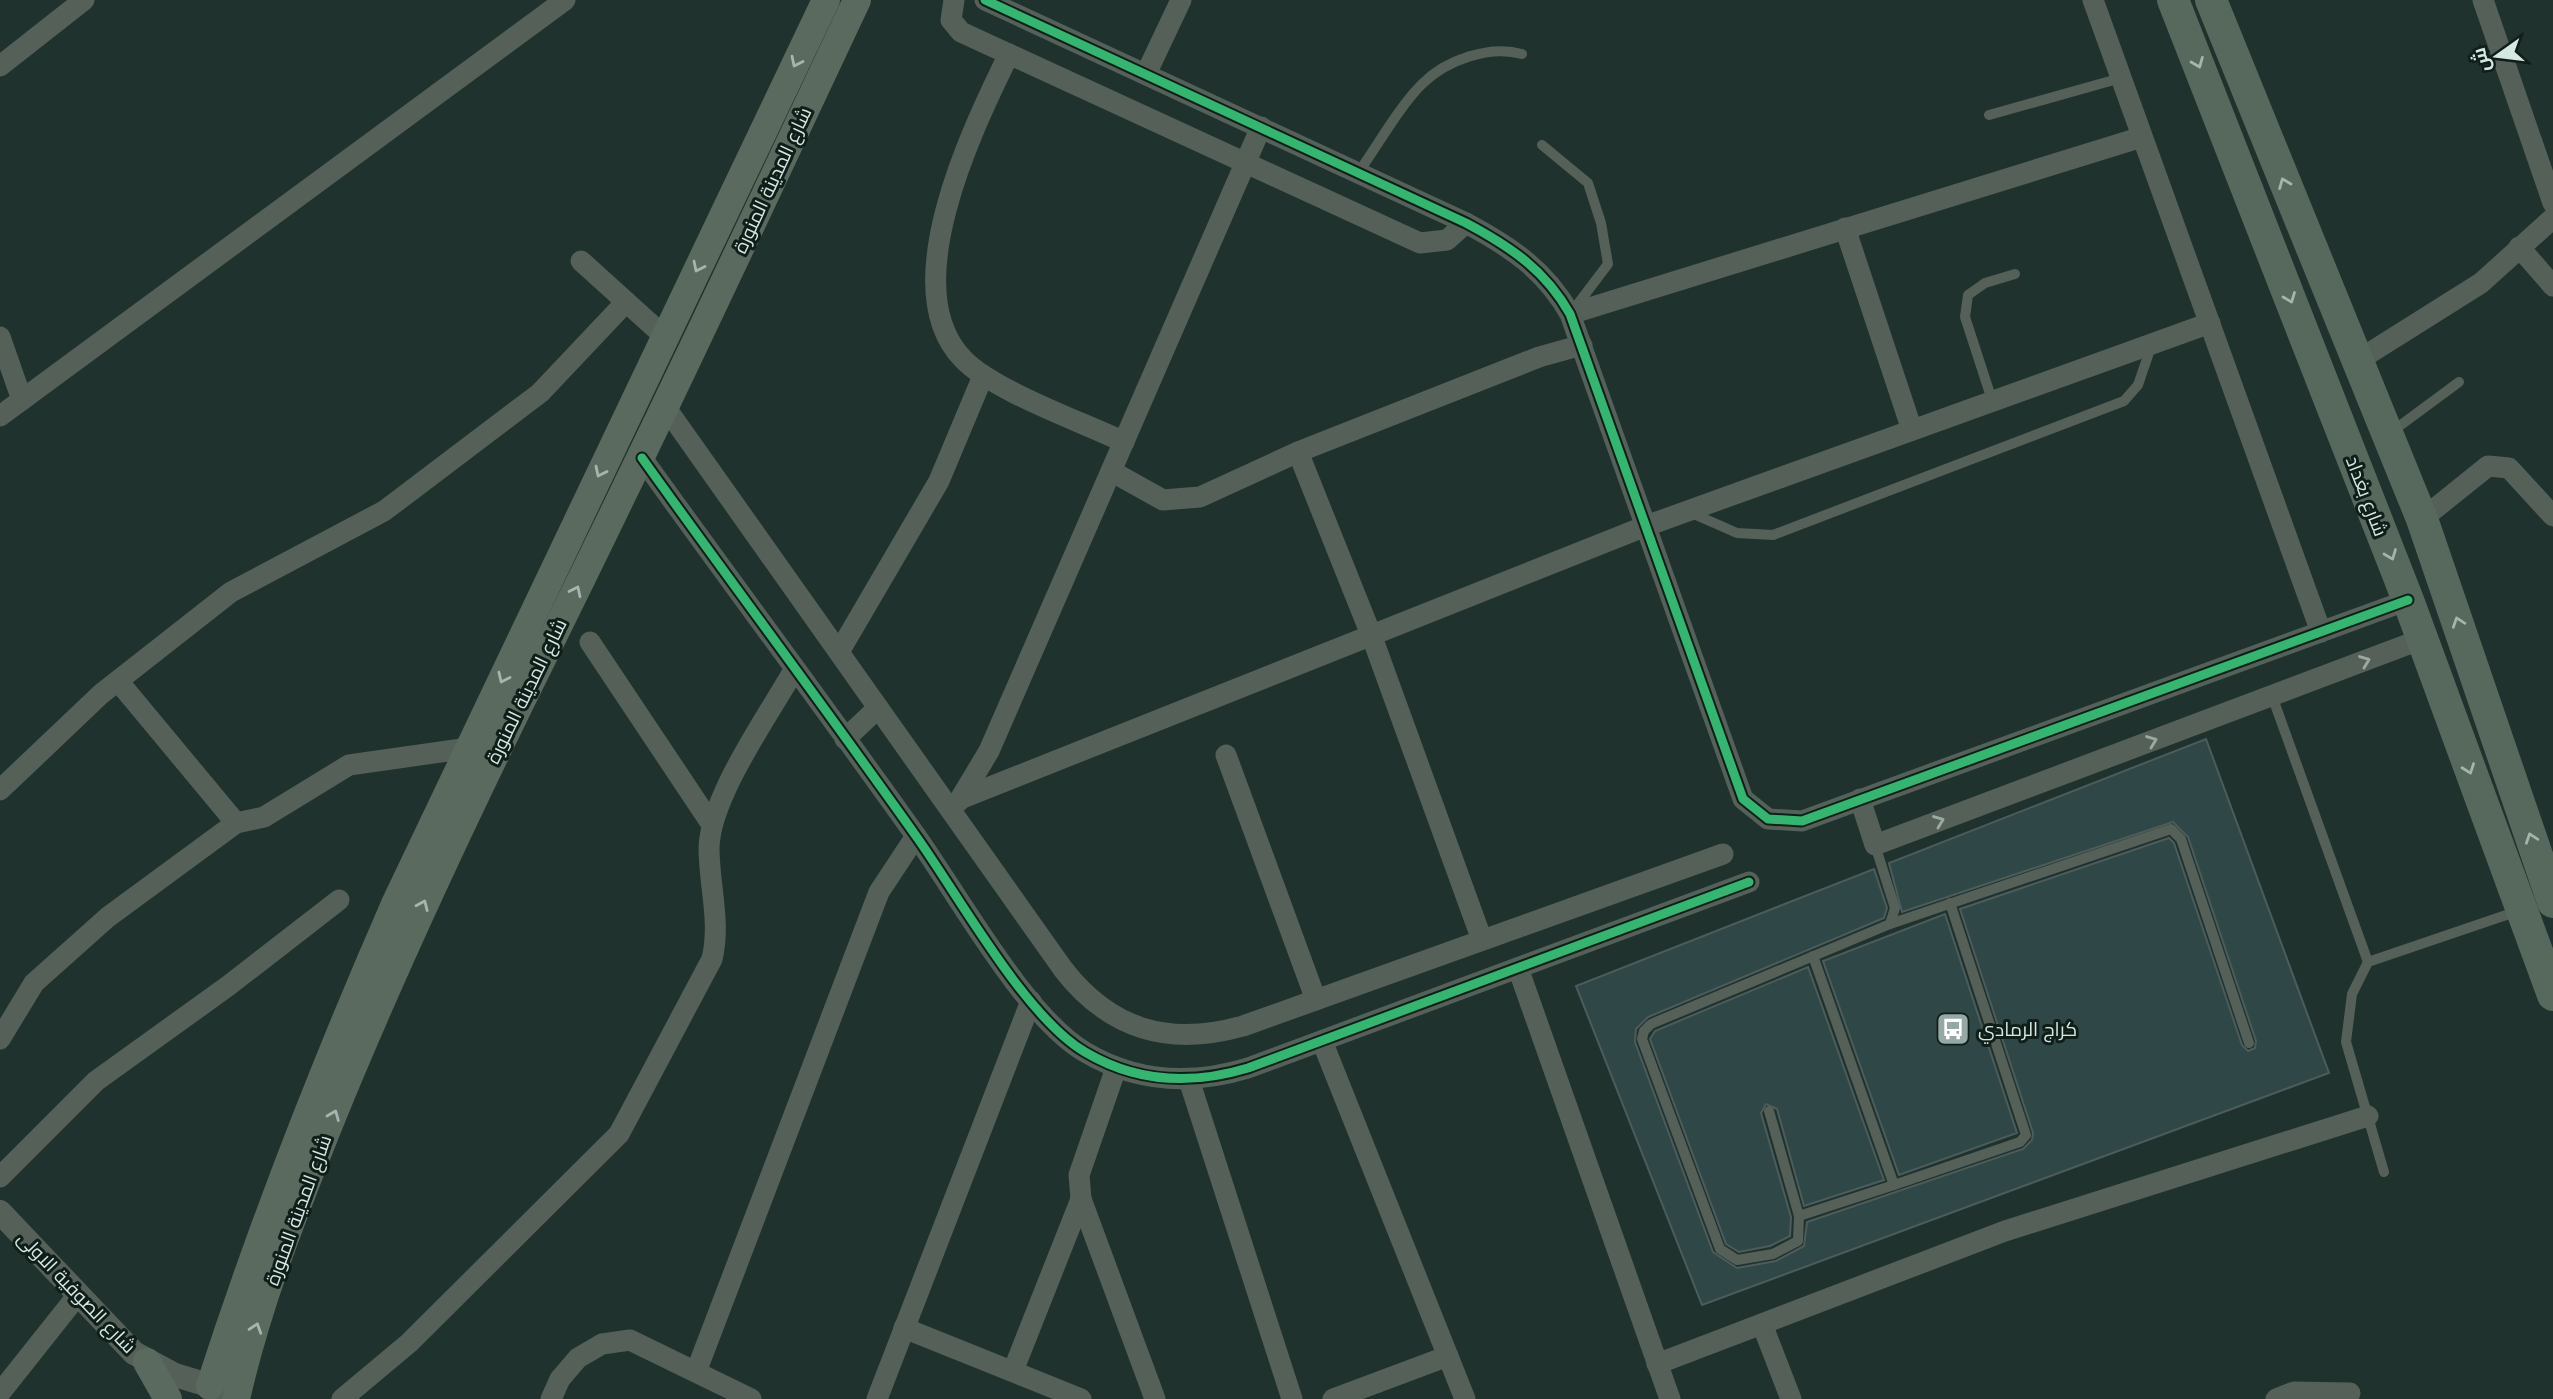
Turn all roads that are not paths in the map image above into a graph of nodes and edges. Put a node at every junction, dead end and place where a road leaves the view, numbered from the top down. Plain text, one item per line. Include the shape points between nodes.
1 (84, 0) edge
2 (565, 0) edge
3 (826, 0) edge
4 (857, 0) edge
5 (954, 0) edge
6 (985, 0) edge
7 (1181, 0) edge
8 (2093, 0) edge
9 (2172, 0) edge
10 (2211, 0) edge
11 (2483, 0) edge
12 (1009, 54) junction
13 (1522, 54) dead end
14 (0, 66) edge
15 (1146, 74) junction
16 (2121, 78) junction
17 (1989, 115) dead end
18 (1261, 127) junction
19 (2142, 137) junction
20 (1542, 145) dead end
21 (1245, 163) junction
22 (1358, 173) junction
23 (2553, 203) edge
24 (2553, 218) edge
25 (1466, 223) junction
26 (1845, 228) junction
27 (2305, 236) junction
28 (2519, 247) junction
29 (2271, 250) junction
30 (580, 261) dead end
31 (2015, 274) dead end
32 (2553, 286) edge
33 (626, 302) junction
34 (1570, 314) junction
35 (2210, 323) junction
36 (0, 337) edge
37 (665, 337) junction
38 (2152, 344) junction
39 (1582, 345) junction
40 (2357, 361) junction
41 (983, 376) junction
42 (2459, 382) dead end
43 (22, 400) junction
44 (1993, 402) junction
45 (666, 408) junction
46 (0, 416) edge
47 (1912, 430) junction
48 (2388, 435) junction
49 (1124, 442) junction
50 (1298, 452) junction
51 (642, 458) junction
52 (1111, 471) junction
53 (1687, 511) junction
54 (2553, 516) edge
55 (2422, 519) junction
56 (1646, 526) junction
57 (569, 538) junction
58 (594, 553) junction
59 (2408, 600) junction
60 (2321, 632) junction
61 (1372, 637) junction
62 (2422, 639) junction
63 (590, 642) dead end
64 (839, 652) junction
65 (794, 670) junction
66 (118, 681) junction
67 (2272, 696) junction
68 (878, 708) junction
69 (845, 738) junction
70 (469, 748) junction
71 (1226, 755) dead end
72 (0, 790) edge
73 (1860, 799) junction
74 (956, 805) junction
75 (236, 823) junction
76 (712, 825) junction
77 (916, 836) junction
78 (1875, 845) junction
79 (1723, 854) dead end
80 (1749, 882) dead end
81 (339, 900) dead end
82 (2553, 902) edge
83 (1950, 903) junction
84 (2521, 911) junction
85 (1890, 924) junction
86 (1482, 940) junction
87 (1812, 956) junction
88 (2368, 962) junction
89 (1518, 968) junction
90 (2553, 995) edge
91 (1316, 1000) junction
92 (1031, 1001) junction
93 (0, 1040) edge
94 (1322, 1041) junction
95 (2249, 1043) dead end
96 (1116, 1068) junction
97 (1189, 1080) junction
98 (1769, 1111) dead end
99 (2368, 1116) junction
100 (2384, 1172) dead end
101 (0, 1177) edge
102 (1894, 1185) junction
103 (1082, 1199) junction
104 (0, 1212) edge
105 (1799, 1216) junction
106 (77, 1296) junction
107 (1762, 1324) junction
108 (904, 1328) junction
109 (1448, 1356) junction
110 (147, 1362) junction
111 (1657, 1364) junction
112 (1013, 1371) junction
113 (696, 1372) junction
114 (210, 1386) junction
115 (0, 1393) edge
116 (2350, 1393) dead end
117 (237, 1396) edge
118 (168, 1399) edge
119 (342, 1399) edge
120 (551, 1399) edge
121 (751, 1399) edge
122 (877, 1399) edge
123 (1082, 1399) edge
124 (1155, 1399) edge
125 (1292, 1399) edge
126 (1333, 1399) edge
127 (1465, 1399) edge
128 (1670, 1399) edge
129 (1791, 1399) edge
130 (2276, 1399) edge

1 - 14 street
2 - 43 street
3 -> 37 main road, شارع المدينة المنورة
4 - 45 main road, شارع المدينة المنورة
5 - 12 street via 951,20 956,29
6 - 15 street
7 - 15 street
8 - 16 street
9 -> 29 main road, شارع بغداد
27 -> 10 main road
11 - 23 street
12 - 21 street
12 - 41 street via 958,167 934,284 946,336
13 - 22 lane via 1503,49 1458,60 1422,84
15 - 18 street
16 - 17 lane
16 - 19 street
18 - 21 street
18 - 22 street
19 - 26 street
19 - 35 street
20 - 34 lane via 1588,183 1608,264
21 - 25 street via 1420,243 1447,240
21 - 49 street
22 - 25 street
24 - 28 street
25 - 34 street via 1524,256
26 - 34 street
26 - 47 street
27 - 29 main road
27 - 40 main road
28 - 32 street
28 - 40 street via 2481,283
29 -> 59 main road, شارع بغداد
30 - 33 street
31 - 44 lane via 1985,283 1968,295 1965,317
33 - 37 street
33 - 66 street via 540,393 384,511 230,592
34 - 39 street
35 - 38 street
35 - 60 street
36 - 43 street
37 -> 57 main road, شارع المدينة المنورة
38 - 44 street
38 - 53 lane via 2138,385 2124,401 1773,536 1737,533
39 - 50 street via 1539,357
39 - 56 street
40 - 48 main road
41 - 49 street
41 - 64 street via 934,490
42 - 48 lane
43 - 46 street
44 - 47 street
45 - 51 main road, شارع المدينة المنورة
45 - 64 street
47 - 53 street
48 - 55 main road
49 - 52 street
50 - 52 street via 1200,496 1163,500
50 - 61 street
51 - 58 main road, شارع المدينة المنورة
51 - 65 street
52 - 74 street via 989,751
53 - 56 street
54 - 55 street via 2508,468 2499,465 2488,466
82 -> 55 main road
56 - 61 street
56 - 73 street via 1743,799 1768,818 1790,822
57 - 58 main road
57 -> 70 main road, شارع المدينة المنورة
117 -> 58 main road, شارع المدينة المنورة via 300,1198 361,1046 445,853
59 - 60 street
59 - 62 main road, شارع بغداد
60 - 73 street
61 - 74 street
61 - 86 street
67 -> 62 street
62 -> 84 main road, شارع بغداد
63 - 76 street
64 - 68 street
65 - 69 street
65 - 76 street via 720,801
66 - 72 street
66 - 75 street
78 -> 67 street
67 - 88 lane
68 - 69 street
68 - 74 street
69 - 77 street
70 - 75 street via 349,765 264,817
70 - 114 main road, شارع المدينة المنورة via 329,1056 269,1212
71 - 91 street
73 - 78 street
74 - 91 street via 1069,977 1105,1012 1143,1029 1194,1036 1243,1026
75 - 93 street via 108,917 34,984
76 - 119 street via 709,847 717,939 712,959 619,1134 409,1343
77 - 92 street
77 - 113 street via 879,892
78 - 85 lane via 1895,908
79 - 86 street
80 - 89 street
81 - 101 street via 96,1081
83 - 85 lane
83 - 95 lane via 2161,831 2176,830
83 - 102 lane via 2026,1135 2020,1142
84 - 88 lane
84 - 90 main road, شارع بغداد
85 - 87 lane
86 - 91 street
87 - 102 lane
87 - 105 lane via 1651,1024 1642,1040 1720,1250 1737,1261 1794,1245
88 - 99 lane via 2352,995 2346,1042
89 - 94 street
89 - 111 street
92 - 96 street via 1055,1029 1084,1052
92 - 108 street
94 - 97 street via 1219,1077
94 - 109 street
96 - 97 street via 1152,1078
96 - 103 street via 1079,1175
97 - 125 street
98 - 105 lane
99 - 100 lane
99 - 107 street via 2006,1231
102 - 105 lane
103 - 112 street
103 - 124 street
104 - 106 street, شارع الصوفية الاولى
106 - 110 street, شارع الصوفية الاولى
106 - 115 street
107 - 111 street
107 - 129 street
108 - 112 street
108 - 122 street
109 - 126 street
109 - 127 street
110 - 114 street, شارع الصوفية الاولى
110 - 118 main road
111 - 128 street
112 - 123 street
113 - 120 street via 630,1340 616,1341 578,1357
113 - 121 street
114 - 117 street, شارع الصوفية الاولى
116 - 130 street via 2294,1392

